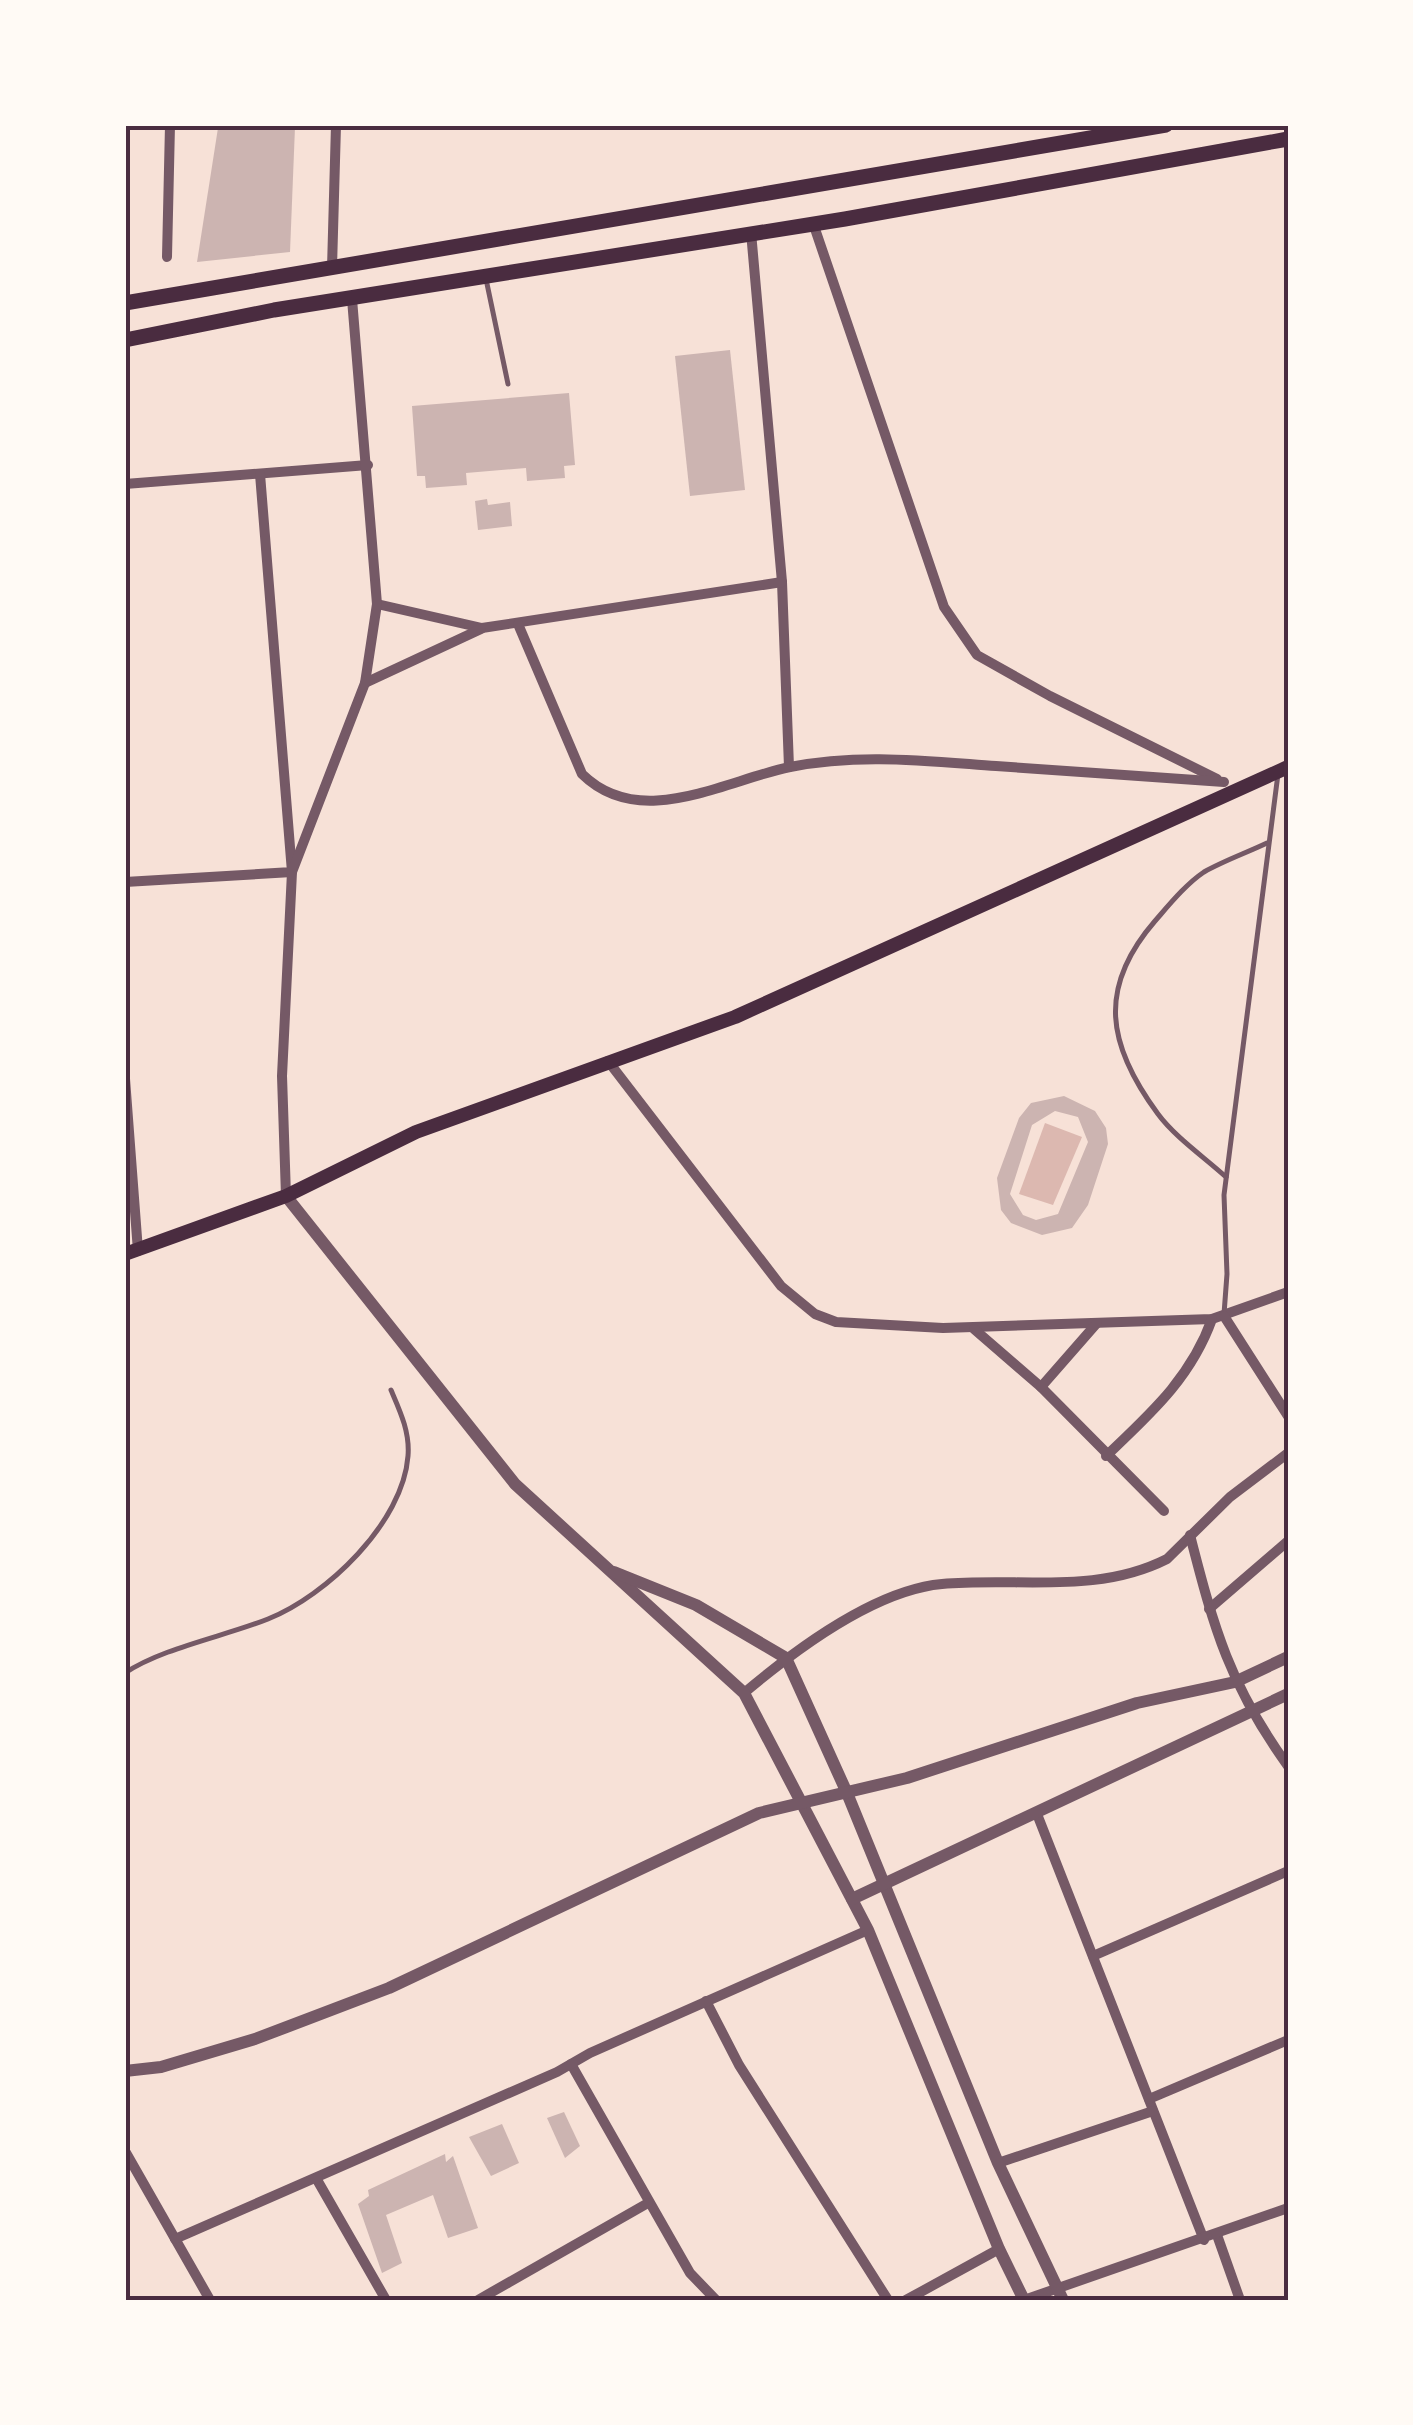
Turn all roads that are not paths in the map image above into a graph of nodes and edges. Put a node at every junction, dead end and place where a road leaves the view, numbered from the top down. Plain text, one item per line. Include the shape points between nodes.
1 (170, 125) edge
2 (336, 125) edge
3 (1166, 125) edge
4 (1288, 139) edge
5 (813, 224) junction
6 (751, 232) junction
7 (167, 257) dead end
8 (332, 268) junction
9 (486, 277) junction
10 (352, 298) junction
11 (125, 303) edge
12 (125, 340) edge
13 (508, 384) dead end
14 (368, 466) junction
15 (260, 474) junction
16 (125, 484) edge
17 (782, 582) junction
18 (377, 604) junction
19 (518, 624) junction
20 (482, 628) junction
21 (365, 682) junction
22 (789, 767) junction
23 (1283, 769) edge
24 (1231, 786) junction
25 (1268, 843) junction
26 (292, 872) junction
27 (125, 882) edge
28 (608, 1061) junction
29 (125, 1079) edge
30 (1226, 1176) junction
31 (286, 1196) junction
32 (131, 1252) edge
33 (1288, 1292) edge
34 (1218, 1318) junction
35 (1097, 1324) junction
36 (974, 1328) junction
37 (1041, 1387) junction
38 (392, 1390) dead end
39 (1288, 1416) edge
40 (1288, 1453) edge
41 (1106, 1456) junction
42 (1164, 1511) dead end
43 (1190, 1535) junction
44 (1288, 1541) edge
45 (605, 1568) junction
46 (1209, 1609) junction
47 (1288, 1657) edge
48 (786, 1658) junction
49 (125, 1673) edge
50 (1234, 1682) junction
51 (744, 1693) junction
52 (1288, 1694) edge
53 (1250, 1712) junction
54 (1288, 1766) edge
55 (847, 1793) junction
56 (801, 1804) junction
57 (1037, 1814) junction
58 (1288, 1871) edge
59 (881, 1884) junction
60 (852, 1899) junction
61 (868, 1930) junction
62 (1093, 1956) junction
63 (706, 2001) junction
64 (1288, 2040) edge
65 (571, 2064) junction
66 (125, 2071) edge
67 (1151, 2105) junction
68 (125, 2152) edge
69 (998, 2163) junction
70 (316, 2178) junction
71 (648, 2204) junction
72 (1288, 2208) edge
73 (1217, 2235) junction
74 (175, 2239) junction
75 (1204, 2240) junction
76 (999, 2249) junction
77 (1061, 2295) edge
78 (210, 2300) edge
79 (386, 2300) edge
80 (478, 2300) edge
81 (716, 2300) edge
82 (888, 2300) edge
83 (906, 2300) edge
84 (1024, 2300) edge
85 (1240, 2300) edge

1 - 7 street
2 - 8 street
3 - 8 main road
4 - 5 main road
5 - 6 main road
5 - 24 street via 944,607 977,655
6 - 9 main road
6 - 17 street
8 - 11 main road
9 - 10 main road
9 - 13 lane
10 - 12 main road
10 - 14 street
14 - 15 street
14 - 18 street
15 - 16 street
15 - 26 street
17 - 19 street
17 - 22 street
18 - 20 street
18 - 21 street
19 - 20 street
19 - 22 street via 582,774 601,792 644,802 718,790
20 - 21 street
21 - 26 street
22 - 24 street via 869,757
23 - 24 main road
23 - 25 lane
24 - 28 main road via 736,1017
25 - 30 lane
25 - 30 lane via 1202,874 1179,895 1133,946 1114,989 1112,1018 1134,1074 1160,1116
26 - 27 street
26 - 31 street via 282,1076
28 - 31 main road via 416,1132
28 - 36 street via 798,1302 836,1322
29 - 32 street
30 - 34 lane
31 - 32 main road
31 - 45 street via 515,1484
33 - 34 street
34 - 35 street
34 - 39 street
34 - 41 street via 1176,1388
35 - 36 street
35 - 37 street
36 - 37 street
37 - 41 street
38 - 49 lane via 408,1458 390,1507 365,1546 298,1606
40 - 43 street
41 - 42 street
43 - 46 street
43 - 48 street via 1167,1559 1114,1580 940,1584 897,1592
44 - 46 street
45 - 48 street via 696,1605
45 - 51 street
46 - 50 street
47 - 50 street
48 - 51 street
48 - 55 street
50 - 53 street
50 - 55 street via 1137,1703
51 - 56 street
52 - 53 street
53 - 54 street
53 - 57 street
55 - 56 street
55 - 59 street
56 - 60 street
56 - 66 street via 759,1813 389,1988 255,2039
57 - 59 street
57 - 62 street
58 - 62 street
59 - 60 street
59 - 69 street
60 - 61 street
61 - 63 street
61 - 76 street
62 - 67 street
63 - 65 street
63 - 82 street via 739,2065
64 - 67 street
65 - 70 street
65 - 71 street
67 - 69 street
67 - 75 street
68 - 74 street
69 - 77 street
70 - 74 street
70 - 79 street
71 - 80 street
71 - 81 street via 690,2273
72 - 73 street
73 - 75 street
73 - 85 street
74 - 78 street
75 - 77 street
76 - 83 street
76 - 84 street
77 - 84 street

